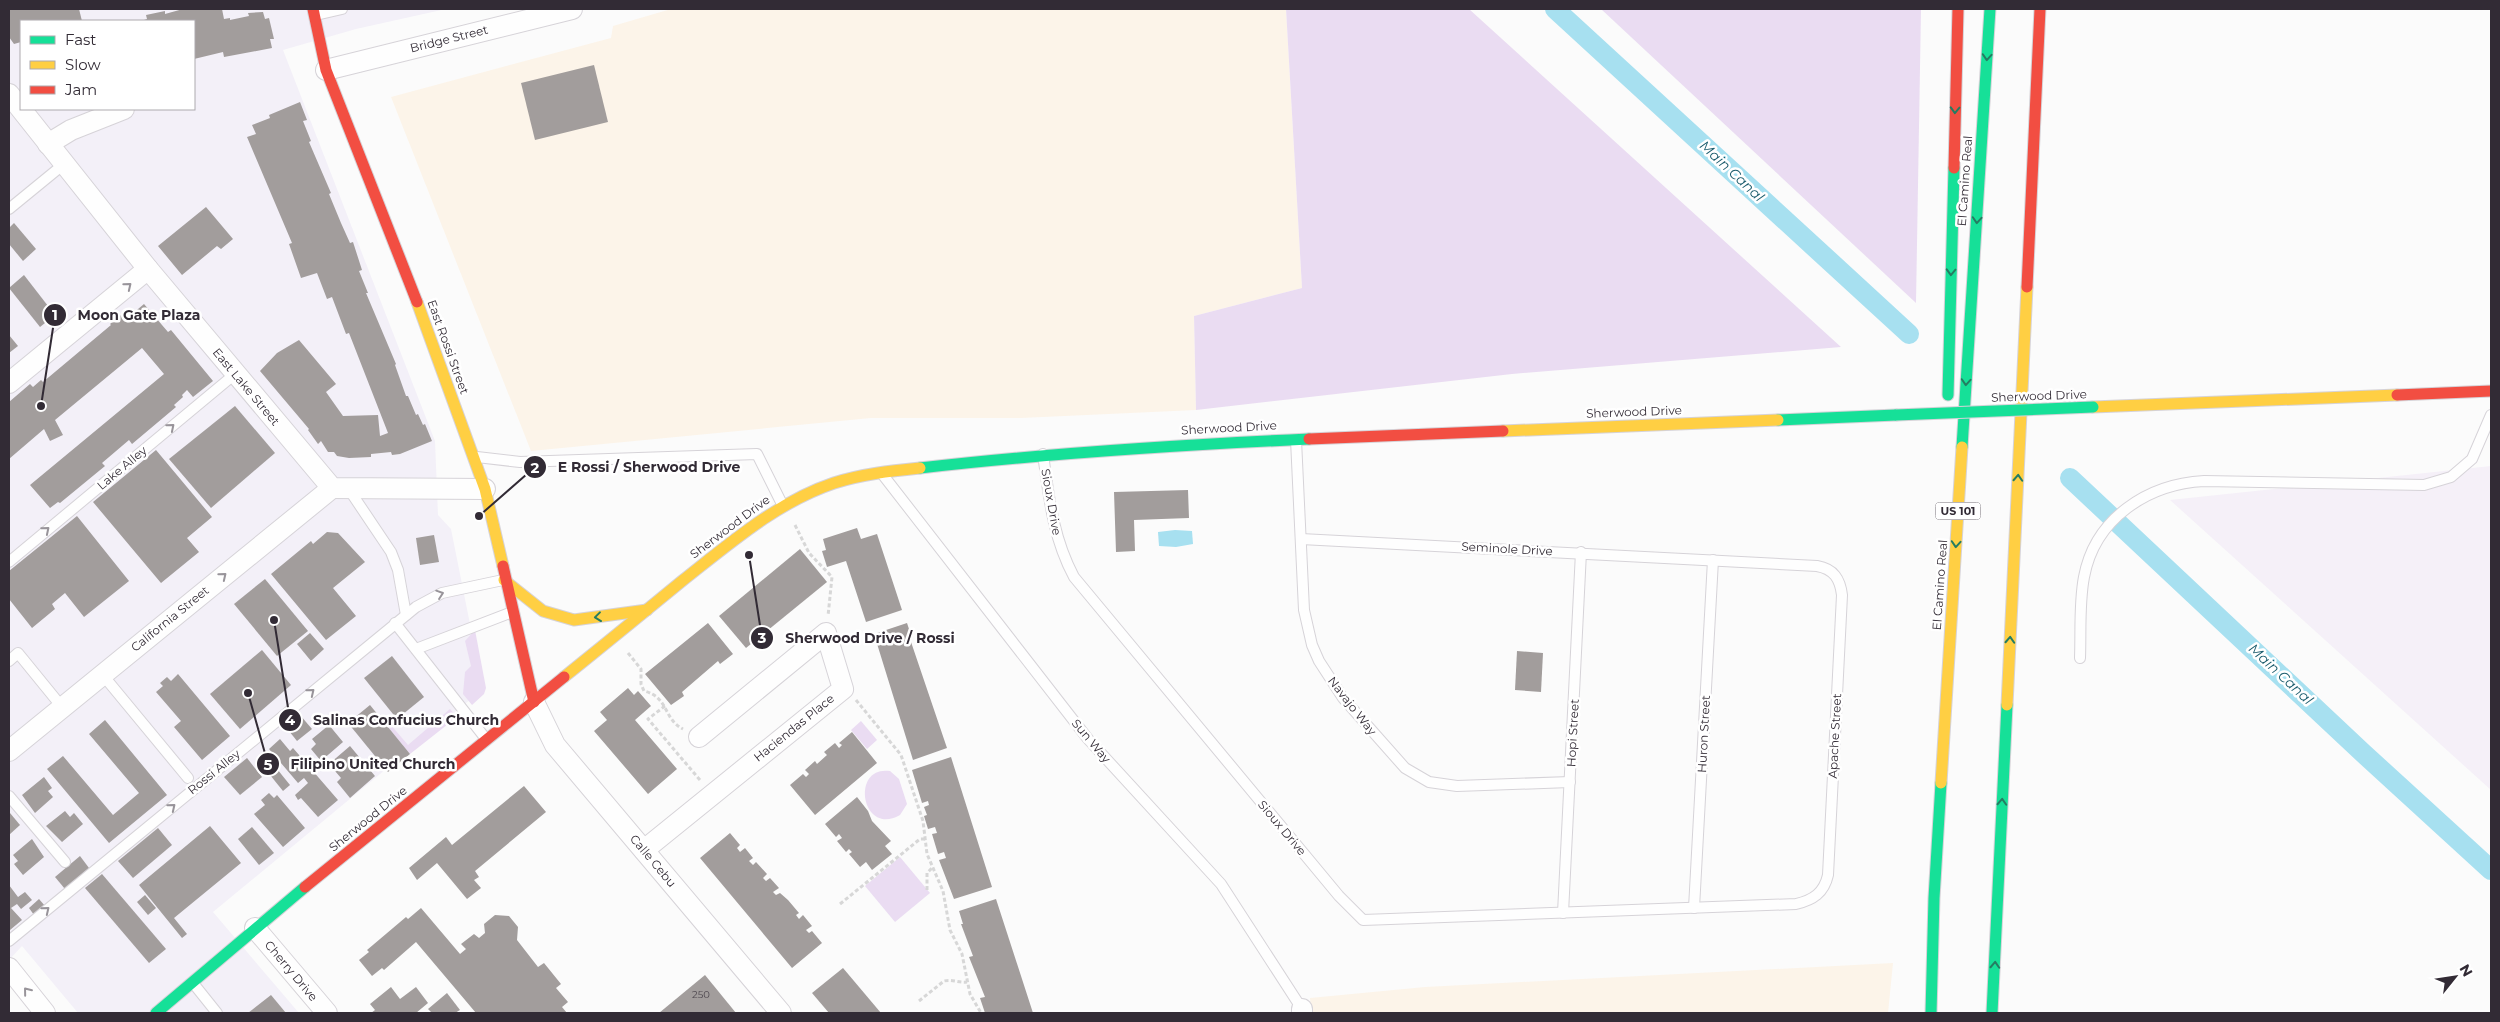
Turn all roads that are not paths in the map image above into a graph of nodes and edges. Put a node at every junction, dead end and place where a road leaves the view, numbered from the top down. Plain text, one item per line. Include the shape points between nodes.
1 (342, 9) edge
2 (572, 9) edge
3 (1958, 9) edge
4 (1990, 9) edge
5 (2040, 9) edge
6 (2045, 9) edge
7 (314, 12) edge
8 (542, 12) edge
9 (2038, 50) junction
10 (326, 70) junction
11 (9, 94) edge
12 (20, 108) edge
13 (21, 110) edge
14 (121, 110) edge
15 (48, 144) junction
16 (64, 164) junction
17 (9, 209) edge
18 (148, 270) junction
19 (235, 374) junction
20 (9, 383) edge
21 (2491, 392) edge
22 (2491, 415) edge
23 (1947, 428) dead end
24 (1296, 439) junction
25 (1043, 454) junction
26 (474, 457) junction
27 (881, 472) junction
28 (339, 488) junction
29 (486, 489) junction
30 (783, 506) junction
31 (1301, 539) junction
32 (1581, 552) junction
33 (1943, 558) dead end
34 (1713, 560) junction
35 (9, 562) edge
36 (504, 580) junction
37 (647, 610) junction
38 (513, 612) junction
39 (406, 615) junction
40 (395, 623) junction
41 (416, 649) junction
42 (2080, 658) dead end
43 (9, 661) edge
44 (102, 674) junction
45 (534, 702) junction
46 (62, 707) junction
47 (700, 737) road end
48 (487, 740) junction
49 (9, 751) edge
50 (188, 778) dead end
51 (1570, 782) junction
52 (9, 796) edge
53 (644, 850) junction
54 (65, 862) dead end
55 (1934, 898) junction
56 (1694, 908) junction
57 (1563, 913) junction
58 (255, 928) junction
59 (9, 941) edge
60 (9, 968) edge
61 (192, 982) junction
62 (1302, 1011) edge
63 (45, 1013) edge
64 (156, 1013) edge
65 (217, 1013) edge
66 (327, 1013) edge
67 (781, 1013) edge
68 (1931, 1013) edge
69 (1992, 1013) edge

1 - 7 lane
2 - 8 street, Bridge Street
3 -> 23 main road
4 -> 55 main road, El Camino Real / US 101
5 - 9 main road
6 - 9 main road
7 - 10 main road, East Rossi Street
8 - 10 street, Bridge Street
69 -> 9 main road
10 - 26 main road, East Rossi Street via 411,285
11 - 12 street, East Lake Street
13 - 15 street, East Lake Street
14 - 15 street via 71,130
15 - 16 street, East Lake Street
16 - 17 lane
16 - 18 street, East Lake Street
18 - 19 street, East Lake Street
20 -> 18 street
19 - 28 street, East Lake Street
35 -> 19 lane, Lake Alley
21 - 24 main road, Sherwood Drive, bridge
22 - 42 lane via 2472,459 2451,477 2424,484 2182,482 2139,499 2108,525 2094,547 2084,577
24 - 25 main road, Sherwood Drive
24 - 31 lane, Navajo Way
25 - 27 main road, Sherwood Drive
25 - 57 lane, Sioux Drive via 1055,529 1074,577 1353,912 1368,921
26 - 29 main road, East Rossi Street
26 - 30 lane via 520,462 757,454
27 - 30 main road, Sherwood Drive via 826,485
27 - 62 lane, Sun Way via 1088,739 1221,884
28 - 29 street
28 - 39 lane via 391,552 398,570
44 -> 28 street, California Street
29 - 36 main road, East Rossi Street
30 - 37 main road, Sherwood Drive via 716,554
31 - 32 lane, Seminole Drive
31 - 51 lane, Navajo Way via 1304,610 1319,661 1343,698 1405,768 1442,785
32 - 34 lane, Seminole Drive
32 - 51 lane, Hopi Street
33 - 55 main road
34 - 56 lane, Huron Street
34 - 56 lane, Apache Street via 1817,566 1829,570 1839,579 1842,595 1828,875 1822,891 1807,902
37 -> 36 main road via 574,620 543,611
36 - 38 main road, East Rossi Street
39 -> 36 lane, Rossi Alley via 432,596
37 - 45 main road, Sherwood Drive
38 - 41 lane
38 - 45 main road, East Rossi Street
39 - 40 lane, Rossi Alley
40 - 41 lane
59 -> 40 lane, Rossi Alley
41 - 48 lane
43 - 46 lane via 18,653
44 - 46 street, California Street
44 - 50 lane
45 - 48 main road, Sherwood Drive
45 - 53 street, Calle Cebu via 555,745
46 - 49 street, California Street
47 - 53 street, Haciendas Place via 826,633 843,689
48 - 58 main road, Sherwood Drive
51 - 57 lane, Hopi Street
52 - 54 lane
53 - 67 street, Calle Cebu
55 - 68 main road, El Camino Real / US 101
56 - 57 lane, Sioux Drive
58 - 61 main road, Sherwood Drive
58 - 66 street, Cherry Drive
63 -> 60 street
61 - 64 main road, Sherwood Drive
61 - 65 lane

